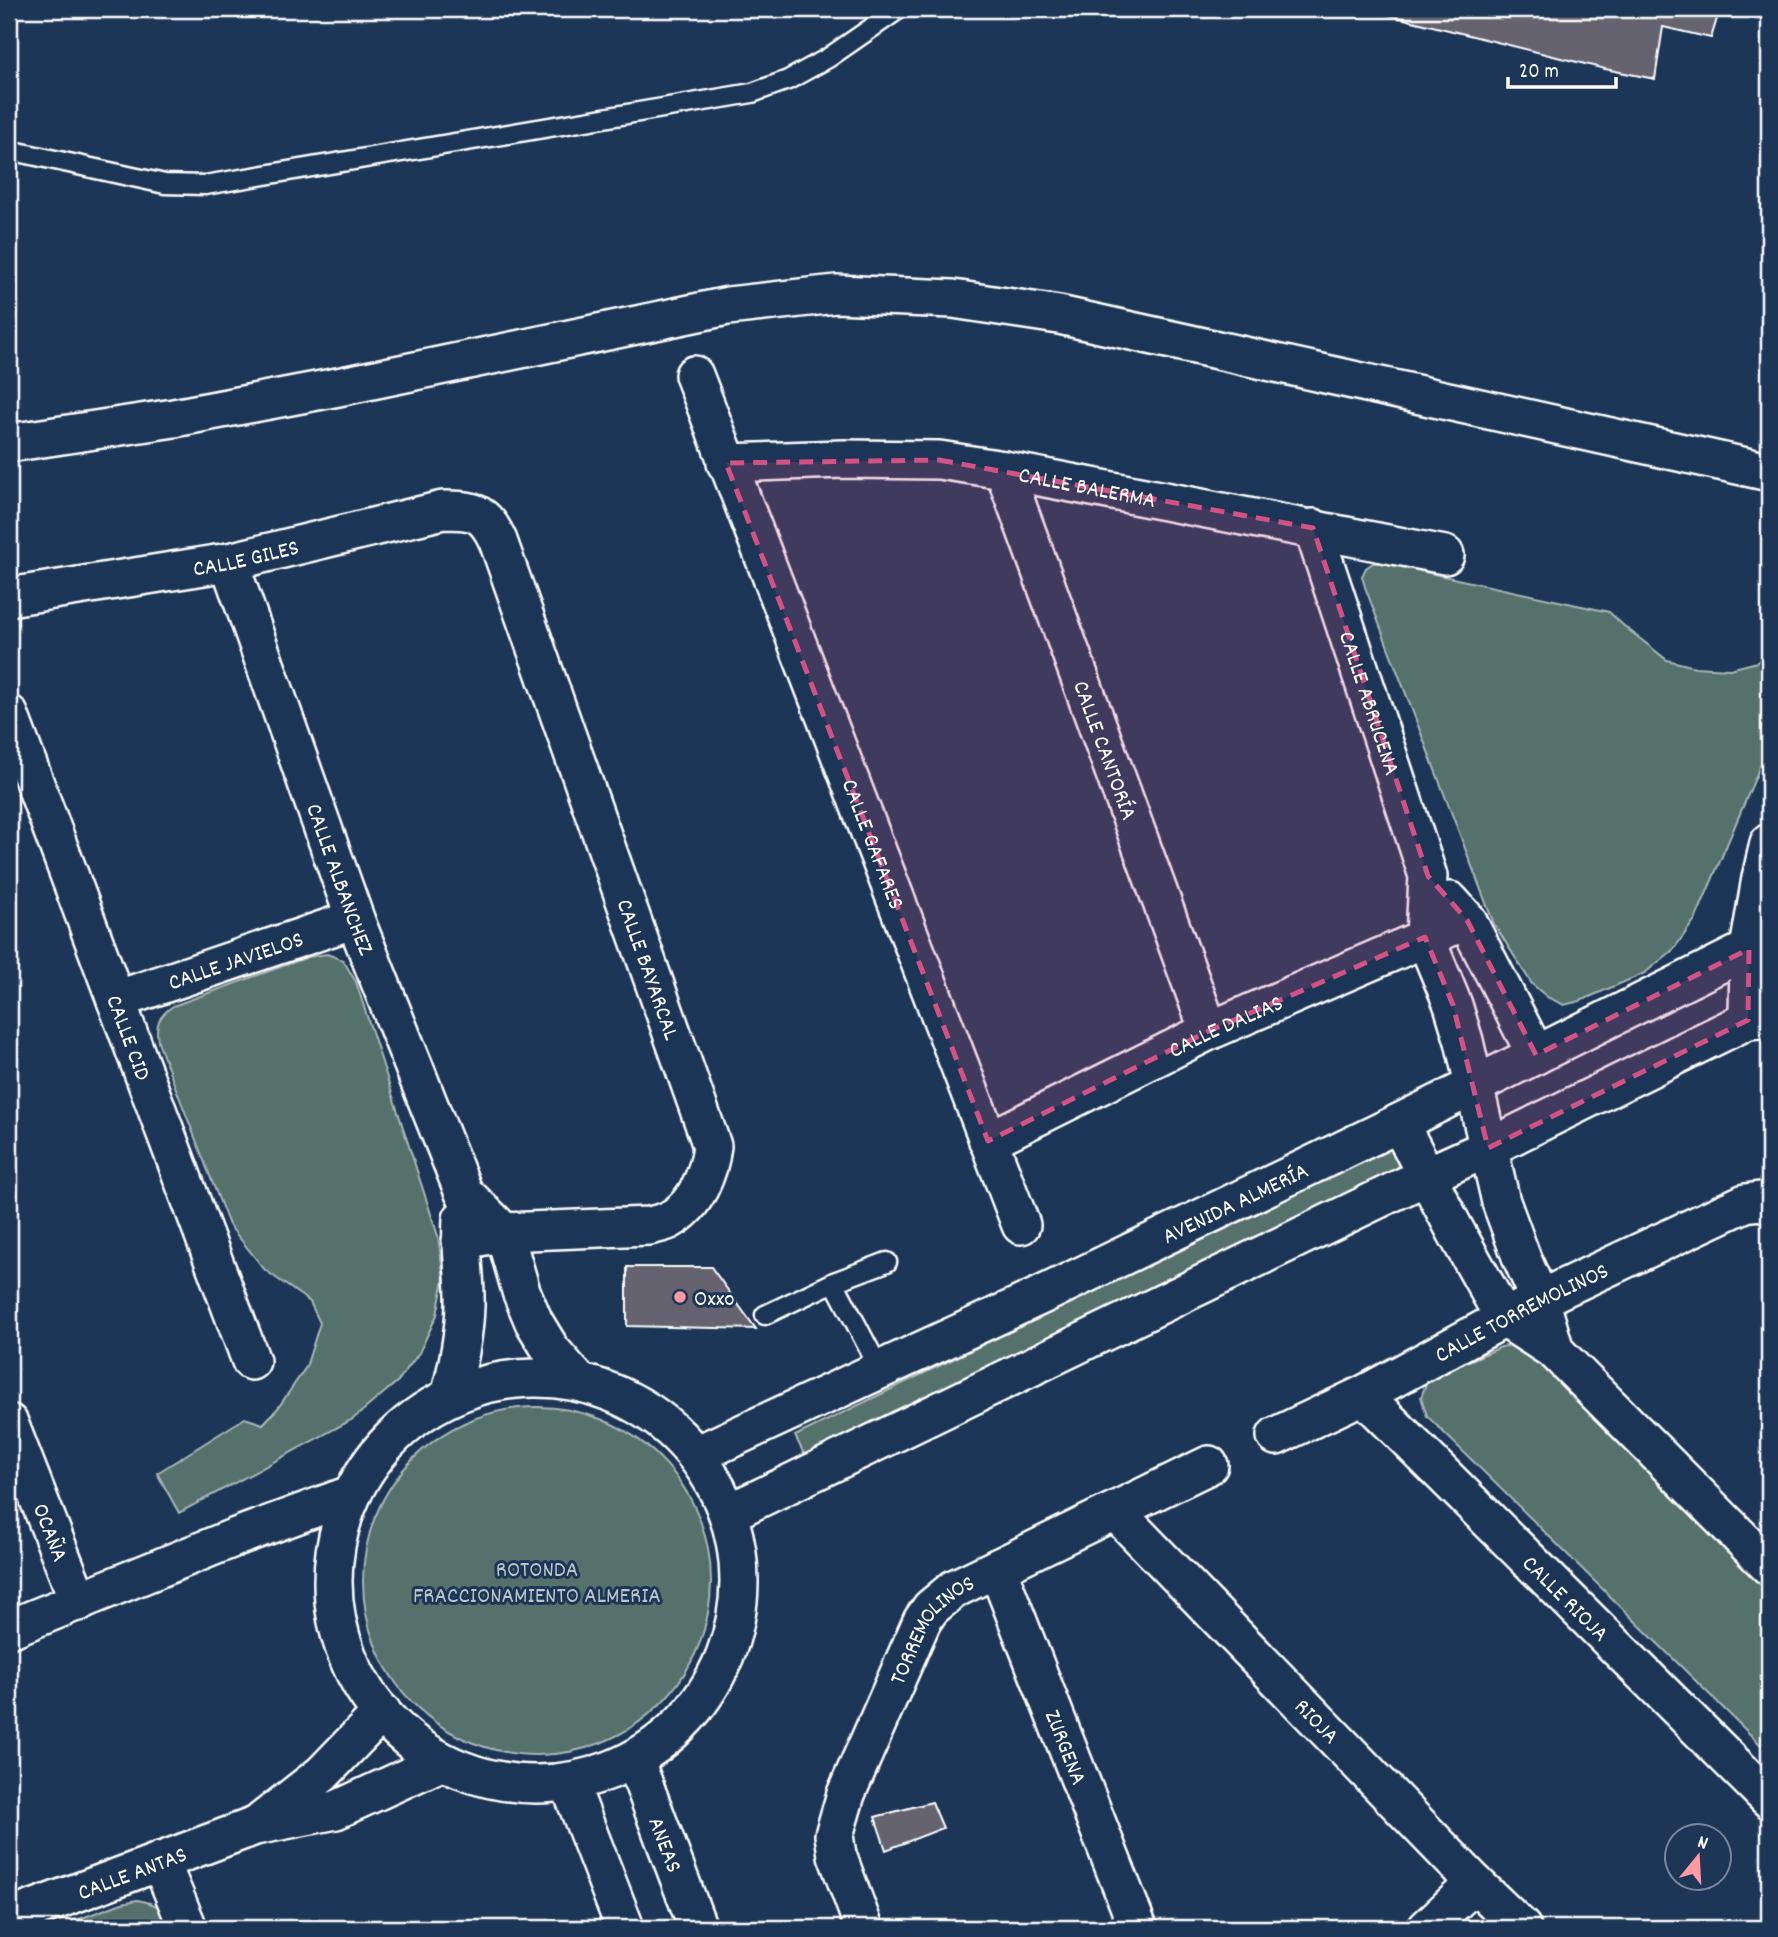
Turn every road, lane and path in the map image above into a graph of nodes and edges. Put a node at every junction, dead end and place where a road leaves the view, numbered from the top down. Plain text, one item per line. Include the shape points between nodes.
1 (899, 9) edge
2 (9, 150) edge
3 (694, 375) dead end
4 (9, 443) edge
5 (726, 463) junction
6 (1004, 470) junction
7 (1769, 472) edge
8 (480, 515) joint
9 (1312, 528) junction
10 (1445, 555) dead end
11 (229, 562) junction
12 (9, 597) edge
13 (9, 714) edge
14 (1769, 843) edge
15 (1428, 876) junction
16 (355, 919) junction
17 (1467, 919) junction
18 (1425, 937) junction
19 (1759, 949) edge
20 (116, 1000) junction
21 (1758, 1019) edge
22 (1209, 1031) junction
23 (1536, 1055) junction
24 (1474, 1085) junction
25 (1399, 1123) junction
26 (988, 1141) junction
27 (1488, 1149) junction
28 (1426, 1176) junction
29 (464, 1193) junction
30 (1769, 1203) edge
31 (1021, 1225) dead end
32 (504, 1232) junction
33 (461, 1241) junction
34 (887, 1262) dead end
35 (834, 1282) junction
36 (1540, 1299) junction
37 (765, 1314) dead end
38 (1504, 1318) junction
39 (1555, 1350) junction
40 (251, 1361) dead end
41 (880, 1370) junction
42 (579, 1382) junction
43 (1363, 1395) junction
44 (450, 1396) junction
45 (9, 1423) edge
46 (1276, 1436) dead end
47 (696, 1455) junction
48 (1209, 1465) dead end
49 (350, 1495) junction
50 (1116, 1512) junction
51 (729, 1513) junction
52 (1769, 1566) edge
53 (997, 1568) junction
54 (79, 1602) junction
55 (9, 1629) edge
56 (382, 1712) junction
57 (635, 1760) junction
58 (441, 1762) junction
59 (569, 1783) junction
60 (1769, 1799) edge
61 (255, 1826) junction
62 (160, 1861) junction
63 (1475, 1883) junction
64 (9, 1918) edge
65 (188, 1928) edge
66 (625, 1928) edge
67 (698, 1928) edge
68 (864, 1928) edge
69 (1138, 1928) edge
70 (1427, 1928) edge
71 (1522, 1928) edge

1 - 2 lane via 828,58 752,93 205,185 165,184
3 - 5 street, CALLE GAFARES
4 - 7 street via 325,390 728,306 836,294 953,299 1059,315
5 - 6 street, CALLE BALERMA via 939,460
5 - 26 street, CALLE GAFARES
6 - 9 street, CALLE BALERMA
6 - 22 street, CALLE CANTORÍA
8 - 11 street, CALLE GILES via 443,510
8 - 32 street, CALLE BAYARCAL via 498,541 712,1146 701,1186 671,1220 649,1226
9 - 10 street, CALLE BALERMA
9 - 15 street, CALLE ABRUCENA
11 - 12 street, CALLE GILES
11 - 16 street, CALLE ALBANCHEZ
13 - 20 street, CALLE CID
14 - 19 street via 1761,878
15 - 17 street, CALLE ABRUCENA
15 - 18 street, CALLE ABRUCENA
16 - 20 street, CALLE JAVIELOS
16 - 29 street, CALLE ALBANCHEZ
17 - 18 street, CALLE DALIAS
17 - 23 street, CALLE ABRUCENA
18 - 22 street, CALLE DALIAS
18 - 24 street, CALLE ABRUCENA via 1453,1004
19 - 21 street
19 - 23 street, AVENIDA ALMERÍA
20 - 40 street, CALLE CID
21 - 27 street
22 - 26 street, CALLE DALIAS
23 - 24 street, AVENIDA ALMERÍA
24 - 25 street, AVENIDA ALMERÍA
24 - 27 street
25 - 28 street
25 - 41 street, AVENIDA ALMERÍA
26 - 31 street, CALLE GAFARES
27 - 28 street
27 - 36 street via 1510,1230
28 - 38 street
28 - 51 street
29 - 32 street, CALLE ALBANCHEZ
29 - 33 street, CALLE ALBANCHEZ
30 - 36 street, CALLE TORREMOLINOS via 1745,1203
32 - 33 street, CALLE BAYARCAL
32 - 42 street, CALLE ALBANCHEZ via 534,1322
33 - 44 street, CALLE ALBANCHEZ via 466,1303
34 - 35 lane
35 - 37 lane
35 - 41 lane
36 - 38 street, CALLE TORREMOLINOS
36 - 39 street
38 - 39 street
38 - 43 street, CALLE TORREMOLINOS
39 - 52 street
41 - 47 street, AVENIDA ALMERÍA
42 - 44 street via 536,1378 492,1382
42 - 47 street via 623,1397 663,1422
43 - 46 street, CALLE TORREMOLINOS
43 - 60 street, CALLE RIOJA
44 - 49 street via 391,1437
45 - 54 street, OCAÑA
47 - 51 street
48 - 50 street, TORREMOLINOS
49 - 54 street
49 - 56 street via 332,1559 336,1625 361,1687
50 - 53 street, TORREMOLINOS
50 - 63 street, RIOJA
51 - 57 street via 741,1584 728,1654 691,1716
53 - 68 street, TORREMOLINOS via 954,1589 926,1614 846,1794 834,1835
53 - 69 street, ZURGENA
54 - 55 street
56 - 58 street via 404,1738
56 - 61 street, CALLE ANTAS via 322,1774
57 - 59 street
57 - 67 street, ANEAS
58 - 59 street via 482,1778 525,1785
58 - 61 street, CALLE ANTAS via 336,1810
59 - 66 street
61 - 62 street, CALLE ANTAS
62 - 64 street, CALLE ANTAS
62 - 65 street
63 - 70 street
63 - 71 street, RIOJA

